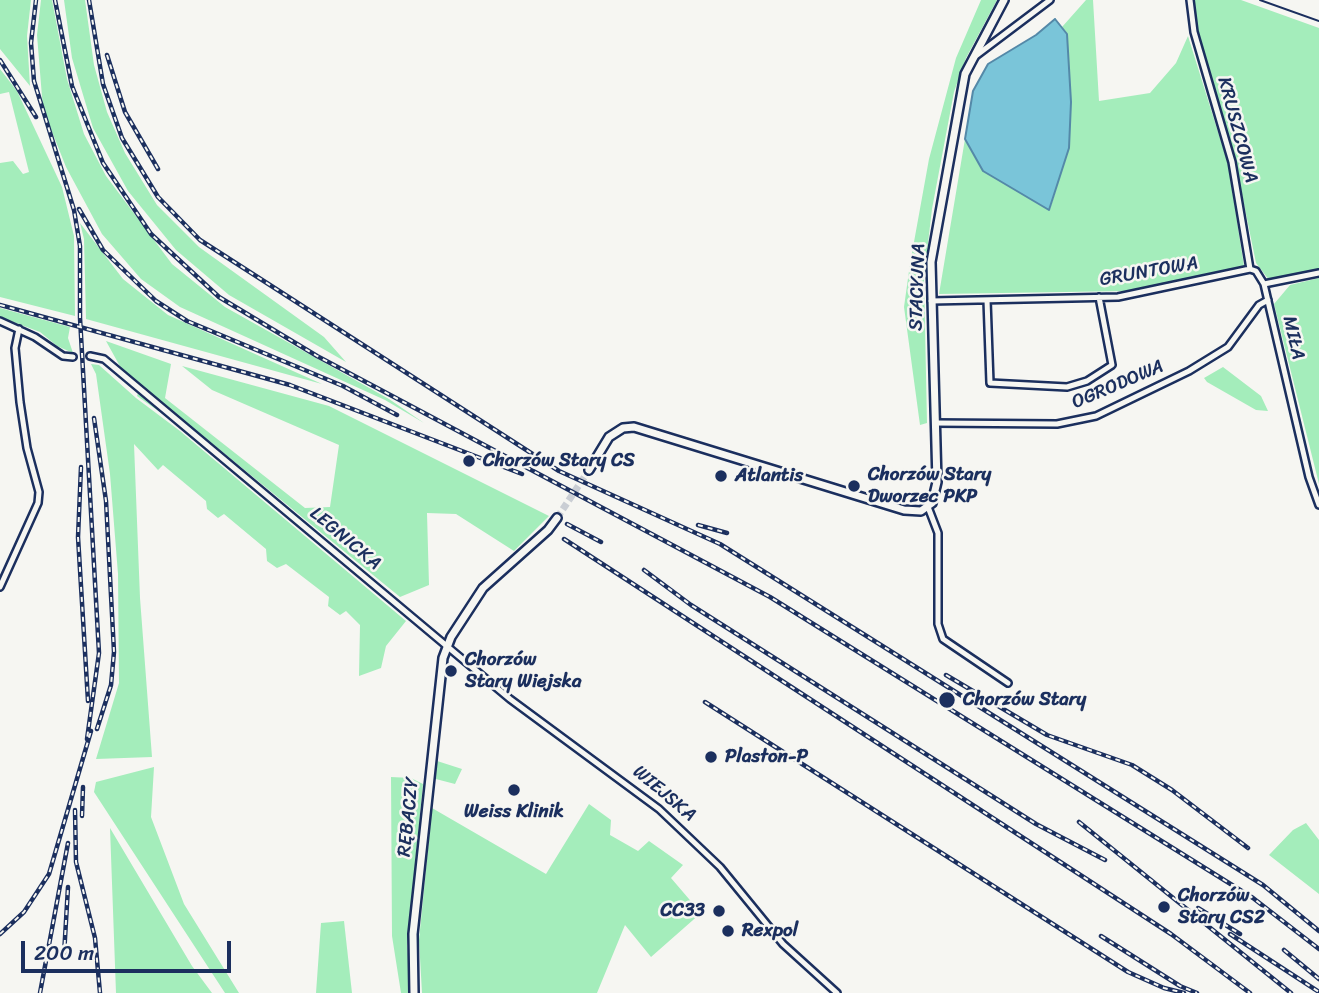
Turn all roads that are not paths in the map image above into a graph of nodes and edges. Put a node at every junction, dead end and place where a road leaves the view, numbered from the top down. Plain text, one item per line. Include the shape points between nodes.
1 (1004, 0) edge
2 (1050, 0) edge
3 (1189, 0) edge
4 (972, 59) junction
5 (1250, 269) junction
6 (1319, 273) edge
7 (1264, 284) junction
8 (1099, 298) junction
9 (986, 300) junction
10 (1268, 300) junction
11 (931, 301) junction
12 (0, 321) edge
13 (19, 329) junction
14 (90, 356) tunnel mouth
15 (73, 358) tunnel mouth
16 (934, 423) junction
17 (589, 470) tunnel mouth
18 (1319, 505) edge
19 (928, 507) junction
20 (557, 518) tunnel mouth
21 (0, 587) edge
22 (448, 645) junction
23 (1008, 683) dead end
24 (414, 993) edge
25 (837, 993) edge

1 - 4 street, STACYJNA
2 - 4 street
3 - 5 street, KRUSZCOWA via 1232,162
4 - 11 street, STACYJNA via 960,93 931,262
5 - 7 street
5 - 8 street, GRUNTOWA via 1135,295
6 - 7 street
7 - 10 street
8 - 9 street, GRUNTOWA
8 - 9 street via 1112,365 1068,387 990,383
9 - 11 street, GRUNTOWA
10 - 16 street, OGRODOWA via 1259,305 1228,347 1096,416 1058,424
10 - 18 street, MIŁA
11 - 16 street, STACYJNA
12 - 13 street
13 - 15 street
13 - 21 street via 15,348 20,402 39,492
14 - 22 street, LEGNICKA via 104,359
16 - 19 street, STACYJNA via 937,490
17 - 19 street via 609,436 634,427 904,510 918,512
19 - 23 street via 937,526 938,624 943,639
20 - 22 street via 483,588
22 - 24 street, RĘBACZY via 440,673 413,934
22 - 25 street, WIEJSKA via 510,699 677,825 720,867 783,944

